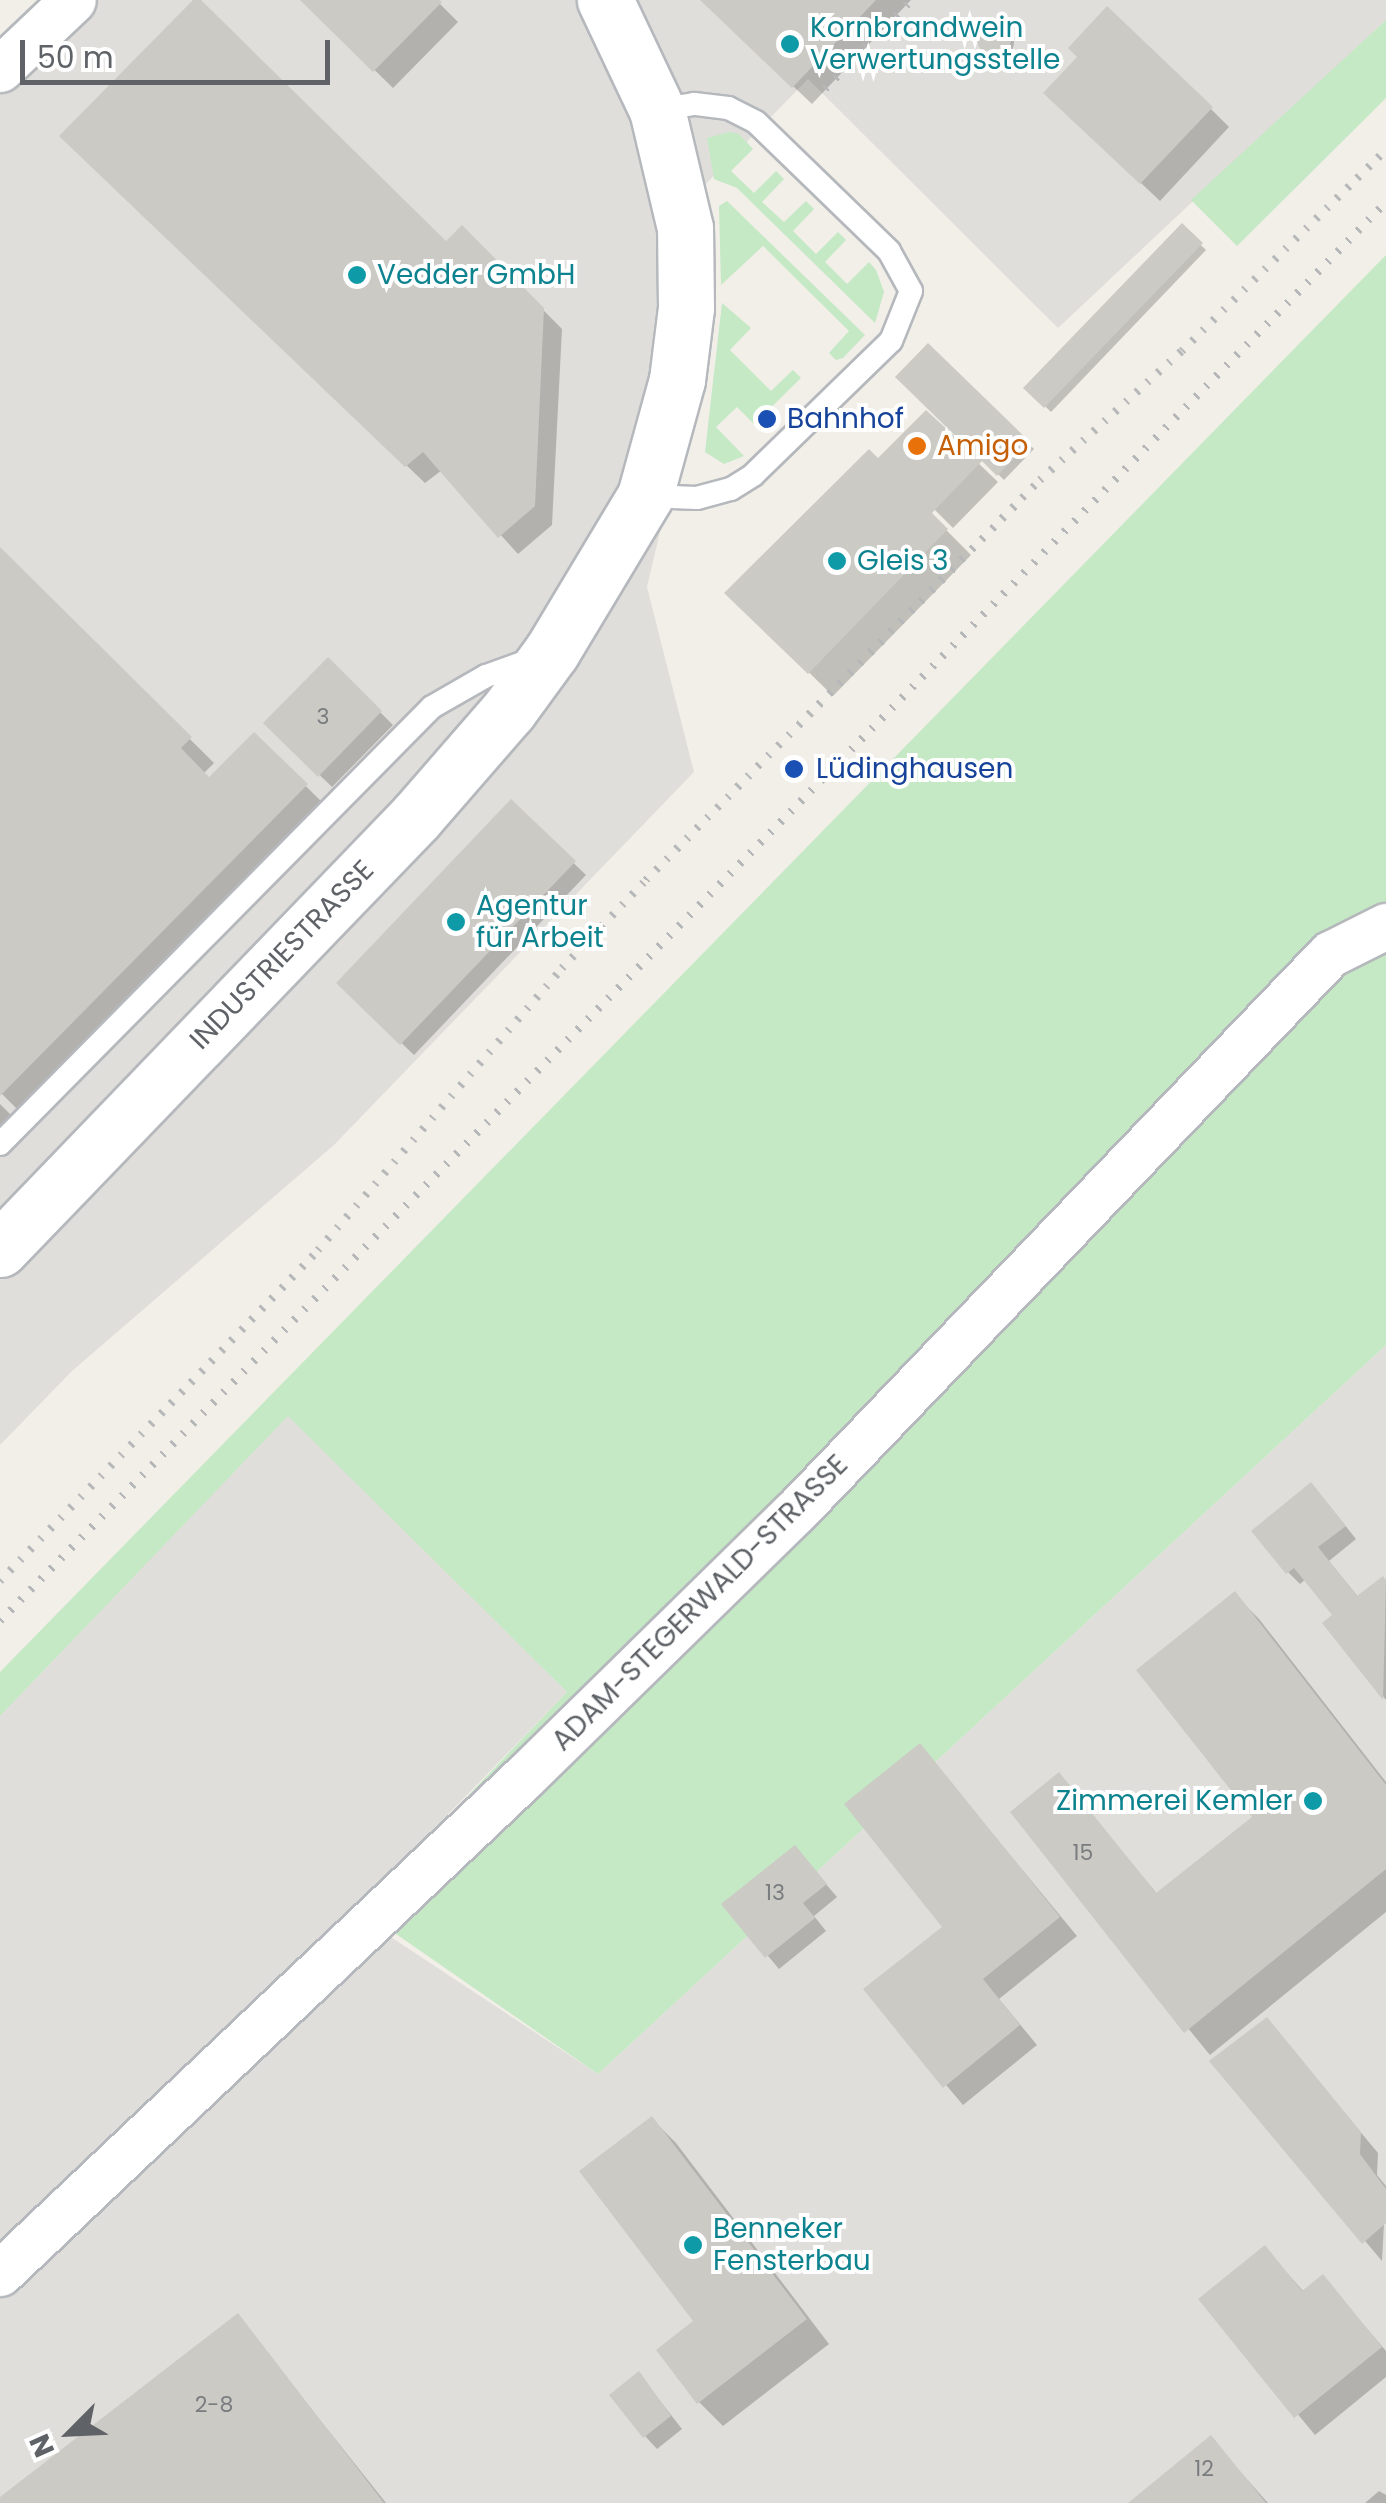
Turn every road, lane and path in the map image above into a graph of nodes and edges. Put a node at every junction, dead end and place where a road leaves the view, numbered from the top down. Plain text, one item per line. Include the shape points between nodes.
1 (73, 0) edge
2 (605, 0) edge
3 (0, 69) edge
4 (657, 110) junction
5 (645, 496) junction
6 (552, 652) junction
7 (1386, 926) edge
8 (0, 1144) edge
9 (0, 1249) edge
10 (0, 2273) edge

1 - 3 street
2 - 4 street, INDUSTRIESTRASSE
4 - 5 street, INDUSTRIESTRASSE via 685,228 686,308 678,380
4 - 5 lane via 728,108 756,122 888,251 911,291 891,341 753,475 697,498
5 - 6 street, INDUSTRIESTRASSE
6 - 8 lane via 486,676 432,707
6 - 9 street, INDUSTRIESTRASSE via 416,817
7 - 10 street, ADAM-STEGERWALD-STRASSE via 1330,954 796,1511

